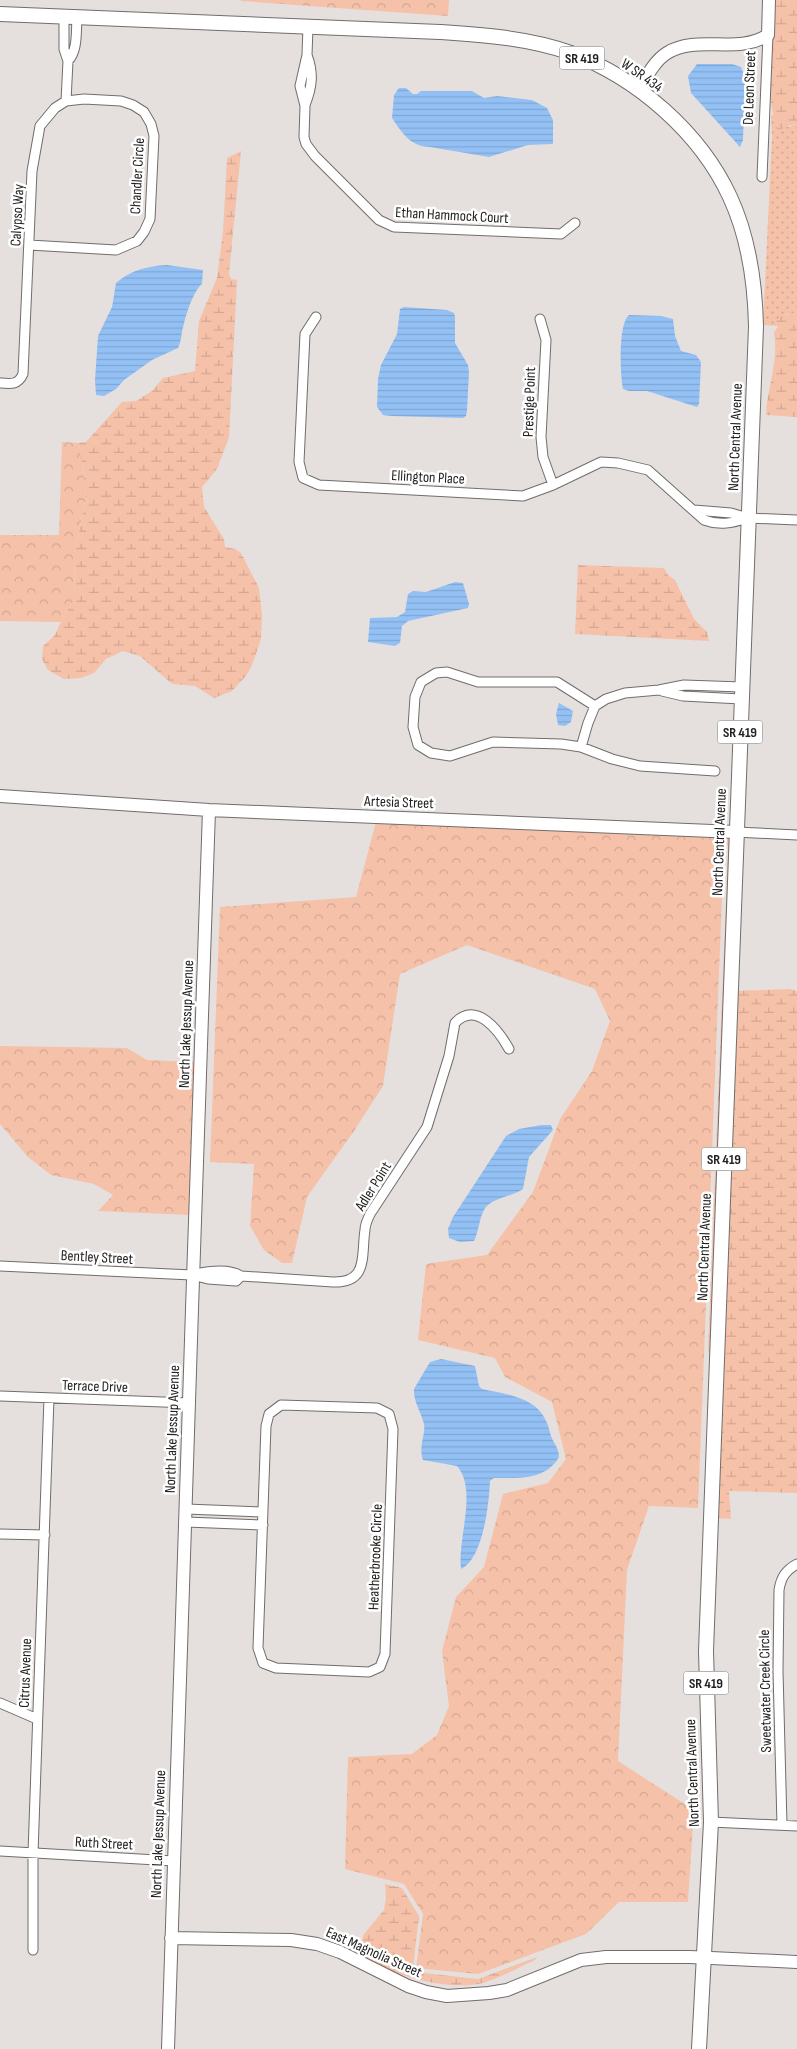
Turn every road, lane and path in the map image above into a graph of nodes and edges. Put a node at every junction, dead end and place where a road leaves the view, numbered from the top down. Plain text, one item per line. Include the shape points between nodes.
1 (769, 0) edge
2 (0, 14) edge
3 (71, 17) junction
4 (308, 27) junction
5 (768, 35) junction
6 (639, 90) junction
7 (66, 101) junction
8 (762, 177) dead end
9 (574, 223) dead end
10 (29, 245) junction
11 (316, 317) dead end
12 (540, 319) dead end
13 (756, 326) joint
14 (0, 383) edge
15 (553, 485) junction
16 (748, 518) junction
17 (797, 520) edge
18 (741, 693) junction
19 (595, 706) junction
20 (581, 747) junction
21 (715, 770) dead end
22 (0, 796) edge
23 (209, 810) junction
24 (736, 832) junction
25 (797, 834) edge
26 (509, 1049) dead end
27 (0, 1266) edge
28 (192, 1275) junction
29 (0, 1396) edge
30 (49, 1398) junction
31 (190, 1403) junction
32 (186, 1509) junction
33 (228, 1511) junction
34 (263, 1512) junction
35 (186, 1522) junction
36 (228, 1524) junction
37 (263, 1525) junction
38 (0, 1534) edge
39 (44, 1535) junction
40 (797, 1564) edge
41 (0, 1703) edge
42 (37, 1719) junction
43 (711, 1822) junction
44 (782, 1825) junction
45 (797, 1826) edge
46 (0, 1851) edge
47 (33, 1854) junction
48 (174, 1861) junction
49 (171, 1938) junction
50 (32, 1950) dead end
51 (704, 1958) junction
52 (797, 1962) edge
53 (168, 2049) edge
54 (699, 2049) edge

1 - 5 street, De Leon Street
2 - 3 main road, SR 419
3 - 4 main road, W SR 434 / SR 419
3 - 7 street via 64,49 68,61
4 - 6 main road, W SR 434 / SR 419 via 440,32 521,40 594,63
4 - 9 street, Ethan Hammock Court via 307,55 300,86 305,106 306,144 386,225 394,228 561,234
5 - 6 street via 745,44 692,44 678,48 656,64
5 - 8 street, De Leon Street
6 - 13 main road, W SR 434 / SR 419 via 690,137 730,196 750,260
7 - 10 street, Calypso Way via 55,108 40,126 32,171
7 - 10 street, Chandler Circle via 121,101 139,108 148,118 154,136 150,219 137,241 116,250
10 - 14 street, Calypso Way via 23,374 14,384
11 - 15 street, Ellington Place via 305,334 299,462 303,478 319,485 523,496
12 - 15 street, Prestige Point via 546,340 541,437 543,456
13 - 16 main road, North Central Avenue / SR 419
15 - 16 street, Ellington Place via 601,462 632,465 648,470 694,510
16 - 17 street, Ellington Place
16 - 18 main road, North Central Avenue / SR 419
18 - 19 street via 684,685 624,693
18 - 24 main road, North Central Avenue / SR 419
19 - 20 street
19 - 20 street via 557,682 478,682 447,672 421,682 415,697 413,727 418,746 431,753 450,756 493,742
20 - 21 street via 640,766
22 - 23 street, Artesia Street
23 - 24 street, Artesia Street
23 - 28 street, North Lake Jessup Avenue
24 - 25 street, Artesia Street
24 - 43 main road, North Central Avenue / SR 419 via 706,1651
26 - 28 street, Adler Point via 493,1025 478,1016 467,1016 455,1023 449,1056 428,1126 370,1214 365,1227 363,1260 359,1272 352,1279 342,1282 241,1276 236,1281
27 - 28 street, Bentley Street
28 - 31 street, North Lake Jessup Avenue
29 - 30 street, Terrace Drive
30 - 31 street, Terrace Drive
30 - 39 street, Citrus Avenue
31 - 32 street, North Lake Jessup Avenue
32 - 33 street
32 - 35 street, North Lake Jessup Avenue
33 - 34 street
33 - 36 street
34 - 37 street, Heatherbrooke Circle
34 - 37 street, Heatherbrooke Circle via 269,1414 281,1405 377,1408 389,1414 394,1429 385,1654 380,1667 369,1672 276,1668 263,1663 258,1648
35 - 36 street
35 - 48 street, North Lake Jessup Avenue
36 - 37 street
38 - 39 street
39 - 42 street, Citrus Avenue
40 - 44 street, Sweetwater Creek Circle via 781,1579 779,1590
41 - 42 street
42 - 47 street, Citrus Avenue
43 - 44 street
43 - 51 main road, North Central Avenue / SR 419
44 - 45 street
46 - 47 street
47 - 48 street, Ruth Street
47 - 50 street, Citrus Avenue
48 - 49 street, North Lake Jessup Avenue
49 - 51 street, East Magnolia Street via 291,1940 317,1944 408,1986 446,1996 507,1990 589,1959 631,1956
49 - 53 street, North Lake Jessup Avenue
51 - 52 street, East Magnolia Street
51 - 54 main road, North Central Avenue / SR 419

